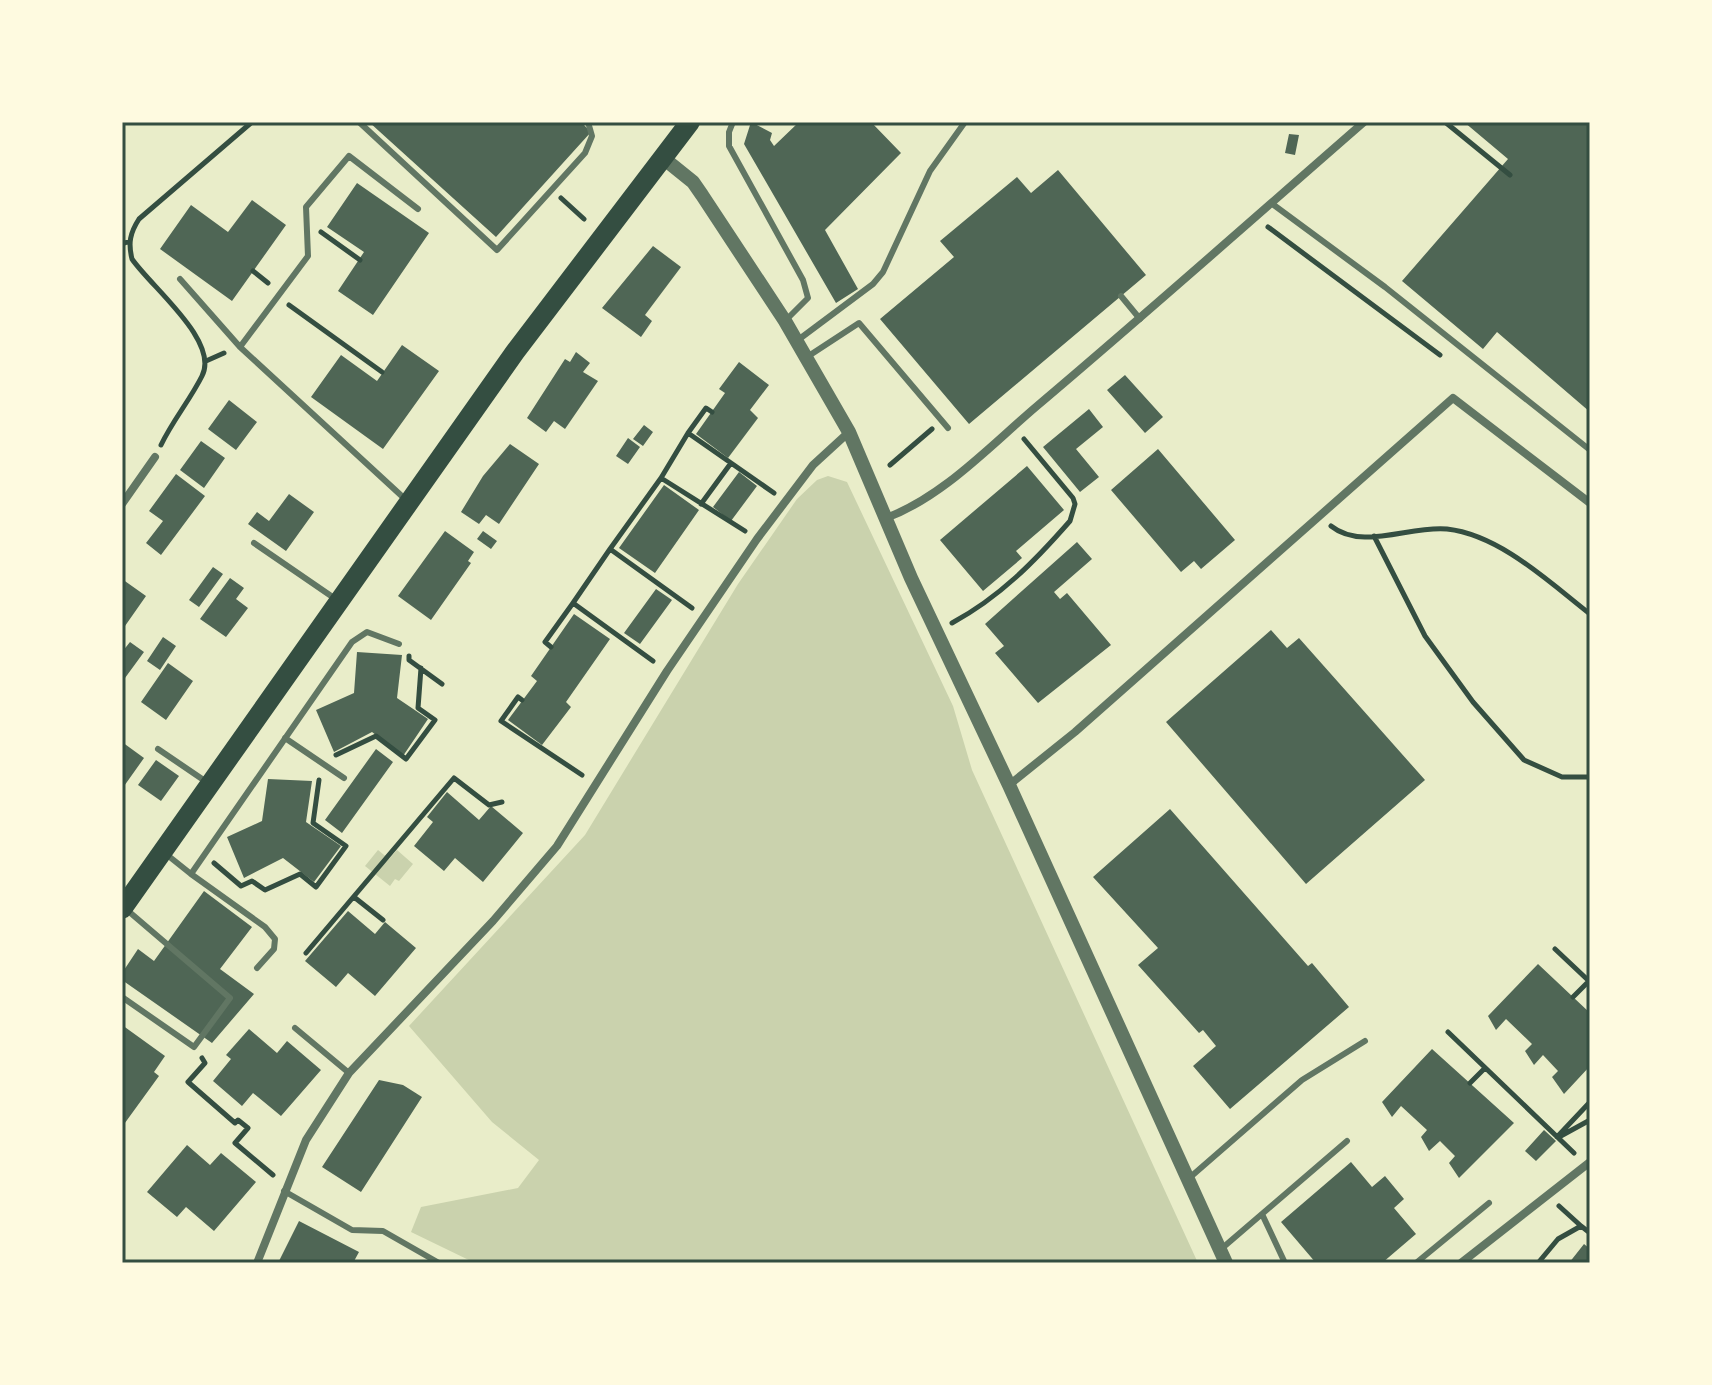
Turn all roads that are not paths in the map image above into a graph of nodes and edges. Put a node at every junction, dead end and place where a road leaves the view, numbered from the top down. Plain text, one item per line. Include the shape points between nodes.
1 (359, 122) edge
2 (588, 122) edge
3 (690, 122) edge
4 (733, 122) edge
5 (965, 122) edge
6 (1364, 122) edge
7 (662, 157) junction
8 (1271, 203) junction
9 (418, 209) dead end
10 (180, 279) dead end
11 (1121, 296) dead end
12 (1140, 319) junction
13 (785, 321) junction
14 (797, 340) junction
15 (240, 347) junction
16 (807, 357) junction
17 (948, 428) dead end
18 (849, 432) junction
19 (1590, 450) edge
20 (155, 457) dead end
21 (408, 501) junction
22 (1590, 503) edge
23 (122, 504) edge
24 (886, 518) junction
25 (254, 543) dead end
26 (338, 601) junction
27 (399, 644) road end
28 (285, 738) junction
29 (158, 749) dead end
30 (344, 778) dead end
31 (211, 784) junction
32 (1009, 785) junction
33 (163, 852) junction
34 (191, 874) junction
35 (123, 908) edge
36 (257, 968) dead end
37 (122, 997) edge
38 (295, 1028) dead end
39 (1365, 1041) dead end
40 (349, 1073) junction
41 (1347, 1141) dead end
42 (1590, 1162) edge
43 (1187, 1180) junction
44 (285, 1189) junction
45 (1489, 1203) dead end
46 (1262, 1214) junction
47 (1223, 1256) edge
48 (257, 1263) edge
49 (439, 1263) edge
50 (1285, 1263) edge
51 (1416, 1263) edge
52 (1461, 1263) edge

1 - 2 lane via 497,250 589,147 593,130
3 - 7 main road
4 - 13 lane via 729,146 808,298
5 - 14 lane via 930,171 883,272
6 - 8 street
7 - 13 street via 693,182
7 - 21 main road
8 - 12 street
8 - 19 lane
9 - 15 lane via 349,156 306,207 308,256
10 - 15 lane
11 - 12 lane
12 - 24 street via 946,482
13 - 14 street
14 - 16 street
15 - 21 lane
16 - 17 lane via 859,323
16 - 18 street
18 - 24 street
18 - 40 street via 813,465 757,539 557,846
20 - 23 street
21 - 26 main road
22 - 32 street via 1453,398
24 - 32 street
25 - 26 lane
26 - 31 main road
27 - 28 lane via 367,632 352,642
28 - 30 lane
28 - 34 lane
29 - 31 lane
31 - 33 main road
32 - 43 street
33 - 34 lane
33 - 35 main road
34 - 36 lane via 275,939 274,949
35 - 37 lane via 230,998 194,1047
38 - 40 lane
39 - 43 lane via 1302,1080
40 - 44 street via 306,1140
41 - 46 lane
42 - 52 street
43 - 47 street
44 - 48 street
44 - 49 lane via 352,1230 383,1231
45 - 51 lane
46 - 47 lane
46 - 50 lane

